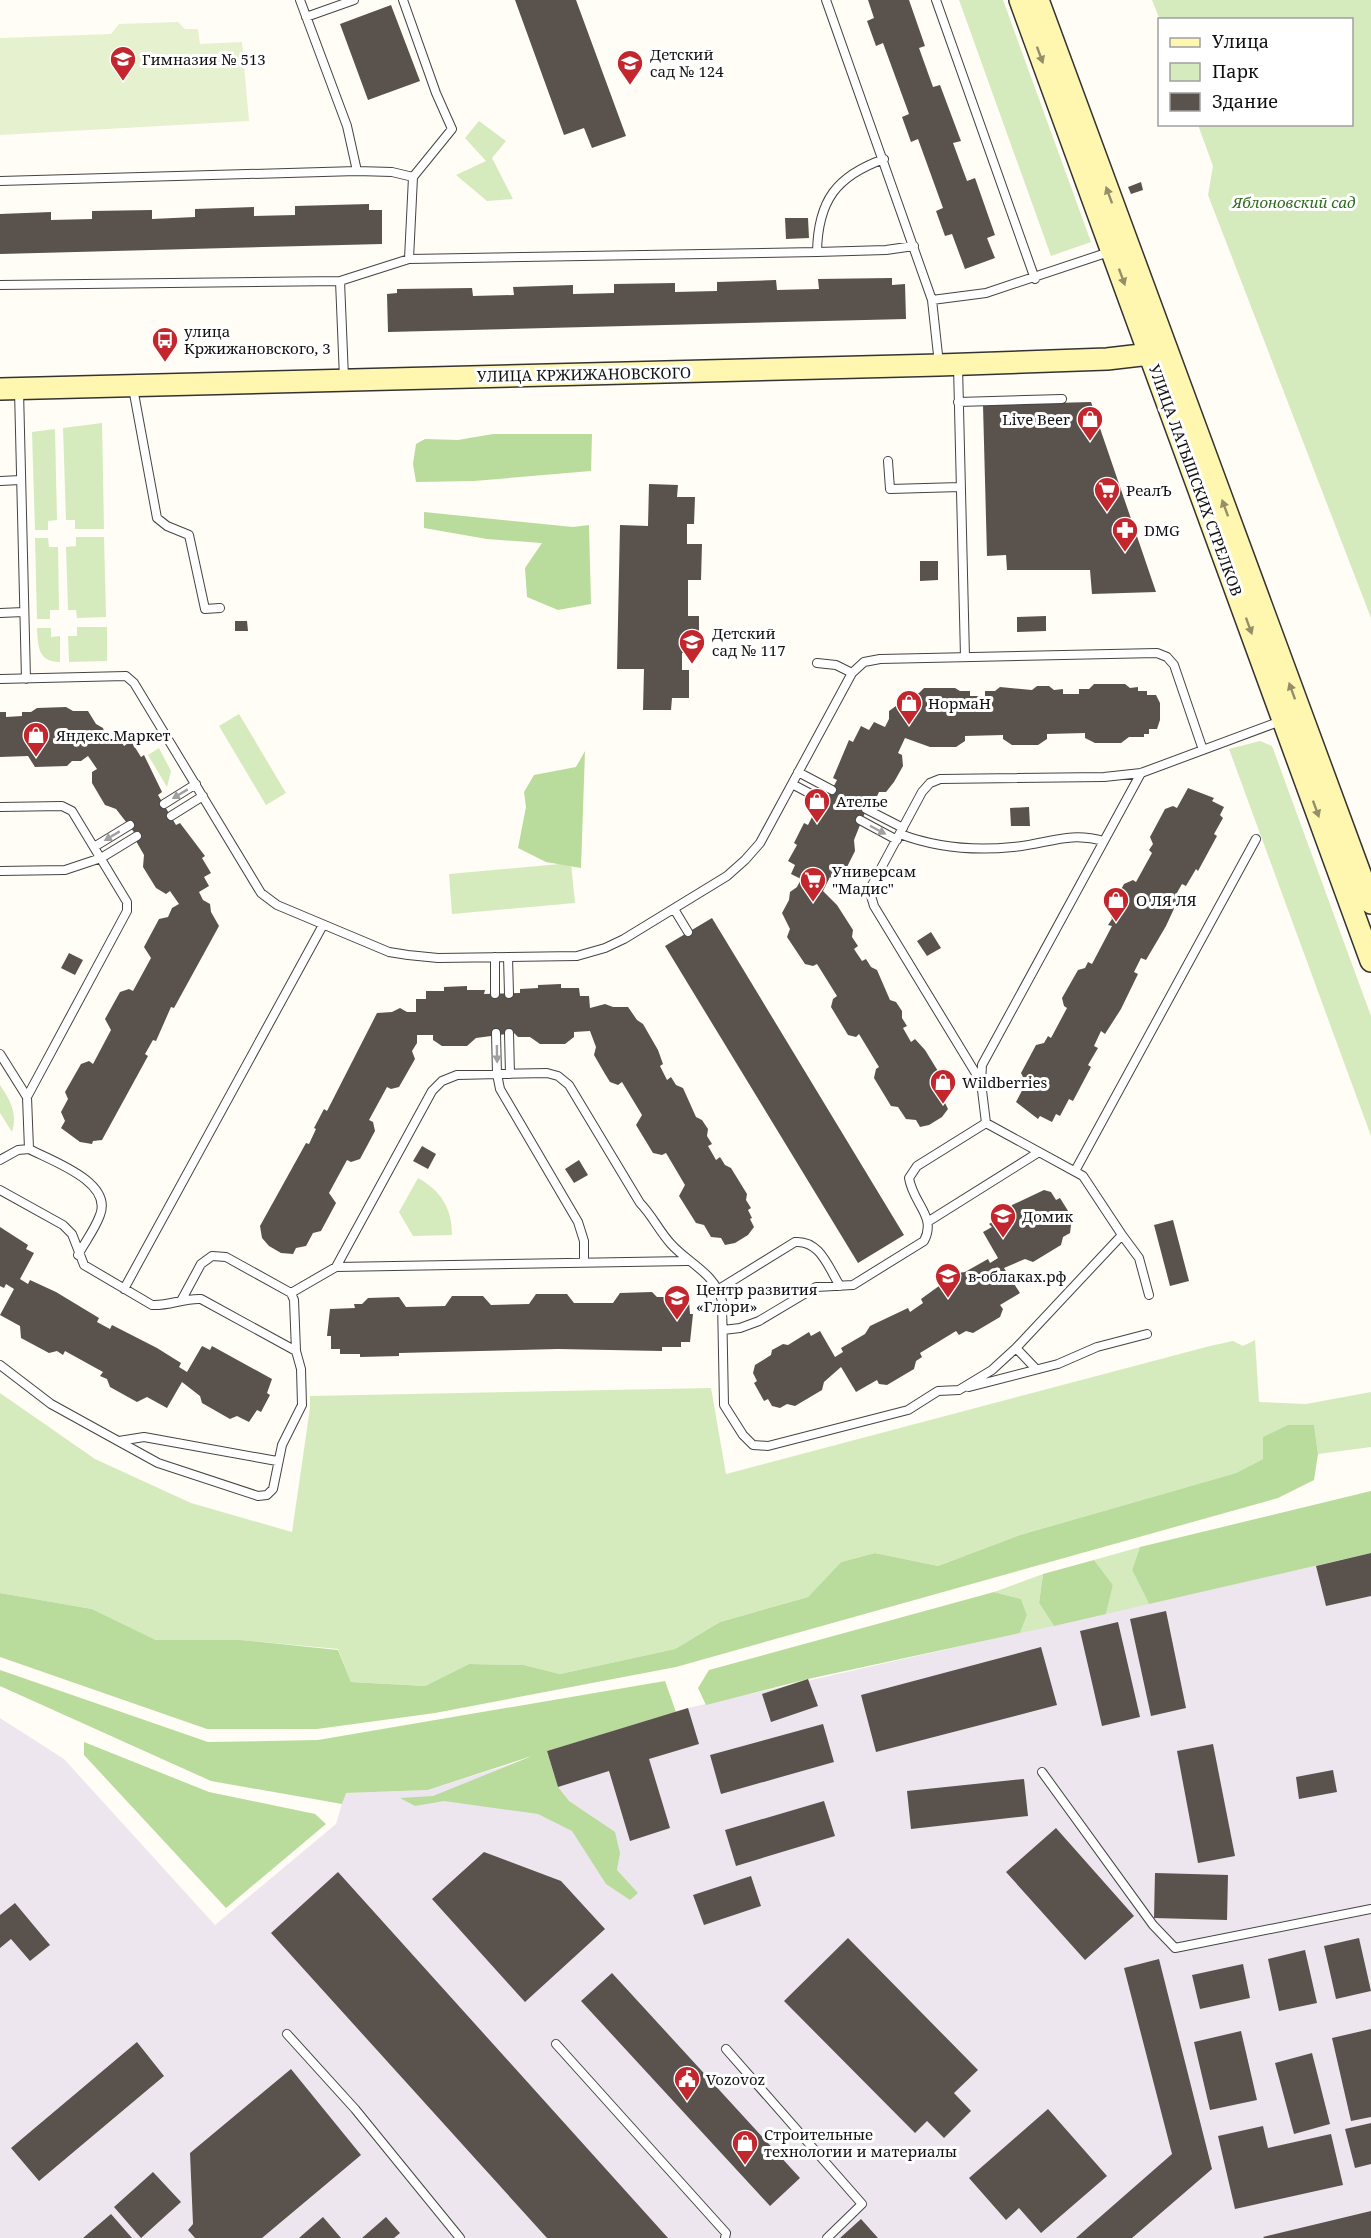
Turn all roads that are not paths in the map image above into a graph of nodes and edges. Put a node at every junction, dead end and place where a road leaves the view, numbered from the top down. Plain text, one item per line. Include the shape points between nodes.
1 (300, 0) edge
2 (354, 0) edge
3 (403, 0) edge
4 (826, 0) edge
5 (936, 0) edge
6 (1020, 0) edge
7 (1038, 0) edge
8 (306, 17) junction
9 (884, 159) junction
10 (357, 171) junction
11 (413, 177) junction
12 (0, 181) edge
13 (914, 246) junction
14 (1112, 251) junction
15 (818, 252) junction
16 (409, 259) junction
17 (1035, 279) junction
18 (340, 281) junction
19 (0, 285) edge
20 (932, 300) junction
21 (1158, 351) junction
22 (949, 365) junction
23 (344, 380) junction
24 (132, 386) junction
25 (9, 389) edge
26 (1062, 399) dead end
27 (958, 402) junction
28 (888, 461) dead end
29 (21, 480) junction
30 (0, 481) edge
31 (960, 487) junction
32 (220, 608) dead end
33 (24, 612) junction
34 (0, 613) edge
35 (965, 657) junction
36 (817, 663) dead end
37 (852, 673) junction
38 (0, 679) edge
39 (26, 679) junction
40 (1292, 717) junction
41 (1203, 750) junction
42 (798, 772) junction
43 (1142, 772) junction
44 (196, 784) junction
45 (792, 784) junction
46 (832, 790) dead end
47 (203, 796) junction
48 (826, 802) dead end
49 (164, 804) dead end
50 (0, 807) edge
51 (866, 809) dead end
52 (171, 816) dead end
53 (860, 820) dead end
54 (130, 825) dead end
55 (900, 834) junction
56 (137, 836) dead end
57 (1256, 839) dead end
58 (1104, 841) junction
59 (93, 847) junction
60 (101, 858) junction
61 (0, 871) edge
62 (1371, 903) edge
63 (674, 909) junction
64 (323, 925) junction
65 (688, 932) dead end
66 (495, 957) junction
67 (508, 957) junction
68 (1371, 961) edge
69 (495, 994) dead end
70 (508, 994) dead end
71 (509, 1033) dead end
72 (496, 1034) dead end
73 (0, 1054) edge
74 (497, 1074) junction
75 (510, 1074) junction
76 (981, 1082) junction
77 (27, 1097) junction
78 (986, 1123) junction
79 (29, 1149) junction
80 (1039, 1152) junction
81 (0, 1160) edge
82 (1075, 1172) junction
83 (0, 1190) edge
84 (929, 1221) junction
85 (1122, 1235) junction
86 (78, 1255) junction
87 (687, 1261) junction
88 (584, 1262) junction
89 (336, 1267) junction
90 (840, 1286) junction
91 (124, 1289) junction
92 (719, 1289) junction
93 (291, 1293) junction
94 (1149, 1295) dead end
95 (181, 1301) junction
96 (723, 1330) junction
97 (1147, 1334) dead end
98 (1016, 1348) junction
99 (296, 1351) junction
100 (0, 1365) edge
101 (1036, 1370) junction
102 (959, 1390) junction
103 (119, 1441) junction
104 (277, 1461) junction
105 (1042, 1772) dead end
106 (1371, 1909) edge
107 (287, 2034) dead end
108 (555, 2044) dead end
109 (726, 2049) dead end
110 (460, 2238) edge
111 (725, 2238) edge
112 (827, 2238) edge

1 - 8 lane
2 - 8 lane
3 - 11 lane via 452,129
4 - 9 lane
5 - 17 lane
6 -> 14 street, УЛИЦА ЛАТЫШСКИХ СТРЕЛКОВ
21 -> 7 street, УЛИЦА ЛАТЫШСКИХ СТРЕЛКОВ
8 - 10 lane via 347,126
9 - 13 lane
9 - 15 lane via 853,173 830,197 820,217
10 - 11 lane
10 - 12 lane
11 - 16 lane
13 - 15 lane
13 - 20 lane
14 - 17 lane
14 -> 21 street, УЛИЦА ЛАТЫШСКИХ СТРЕЛКОВ
15 - 16 lane
16 - 18 lane
17 - 20 lane via 986,293
18 - 19 lane
18 - 23 lane
20 - 22 lane
21 - 22 street, УЛИЦА КРЖИЖАНОВСКОГО
21 - 40 street, УЛИЦА ЛАТЫШСКИХ СТРЕЛКОВ
22 - 23 street, УЛИЦА КРЖИЖАНОВСКОГО
22 - 27 lane
23 - 24 street, УЛИЦА КРЖИЖАНОВСКОГО
24 - 25 street, УЛИЦА КРЖИЖАНОВСКОГО
24 - 32 lane via 157,518 189,535 205,609
25 - 29 lane
26 - 27 lane
27 - 31 lane
28 - 31 lane via 890,489
29 - 30 lane
29 - 33 lane
31 - 35 lane
33 - 34 lane
33 - 39 lane
35 - 37 lane via 880,659 864,662
35 - 41 lane via 1157,653 1174,665
36 - 37 lane via 836,665
37 - 42 lane
38 - 39 lane
39 - 44 lane via 126,676
40 - 41 lane
40 - 62 street, УЛИЦА ЛАТЫШСКИХ СТРЕЛКОВ
40 -> 68 street, УЛИЦА ЛАТЫШСКИХ СТРЕЛКОВ
41 - 43 lane
42 - 45 lane
42 - 46 lane
43 - 55 lane via 1104,777 940,779 922,792
43 - 58 lane
44 - 47 lane
44 -> 49 lane
45 - 48 lane
45 - 63 lane via 760,843 746,860
47 - 52 lane
47 - 64 lane via 261,893 277,905
50 - 59 lane via 62,806 72,812
51 - 55 lane
53 -> 55 lane
54 -> 59 lane
55 - 58 lane via 947,848 1014,847 1086,836
55 - 76 lane via 872,885 874,906
56 - 60 lane
57 - 82 lane
58 - 76 lane via 982,1065
59 - 60 lane
60 - 61 lane via 66,870
60 - 77 lane via 127,902 128,911
63 - 65 lane
63 - 67 lane via 605,948 577,956
64 - 66 lane via 408,955
64 - 91 lane
66 - 67 lane
66 - 69 lane
67 - 70 lane
71 - 75 lane
72 -> 74 lane
73 - 77 lane
74 - 75 lane
74 - 88 lane via 510,1110 578,1222 584,1241
74 - 89 lane via 457,1075 442,1081 432,1091
75 - 87 lane via 547,1073 568,1085 640,1203
76 - 78 lane
77 - 79 lane
78 - 80 lane
78 - 84 lane via 917,1166 909,1178 911,1192
79 - 81 lane
79 - 86 lane via 91,1182 99,1191 103,1202 100,1214
80 - 82 lane
80 - 84 lane
82 - 85 lane via 1091,1185
83 - 86 lane via 63,1225 72,1234
84 - 90 lane via 924,1241 853,1285
85 - 94 lane via 1139,1258
85 - 98 lane
86 - 91 lane via 93,1272
87 - 88 lane
87 - 92 lane via 711,1276
88 - 89 lane
89 - 93 lane
90 - 92 lane via 817,1248 806,1241 795,1242
90 - 96 lane via 816,1287 759,1321
91 - 95 lane via 152,1305
92 - 96 lane
93 - 95 lane via 226,1257 212,1256 201,1264
93 - 99 lane
95 - 99 lane via 201,1299
96 - 102 lane via 724,1405 753,1445 768,1446 908,1410 938,1391
97 - 101 lane via 1097,1347
98 - 101 lane
98 - 102 lane via 992,1370
99 - 104 lane via 302,1405
100 - 103 lane via 51,1404
101 - 102 lane
103 - 104 lane via 144,1437
103 - 104 lane via 158,1463 258,1496 273,1489
105 - 106 lane via 1153,1925 1175,1948
107 - 110 lane via 355,2109
108 - 111 lane via 726,2233
109 - 112 lane via 862,2205

